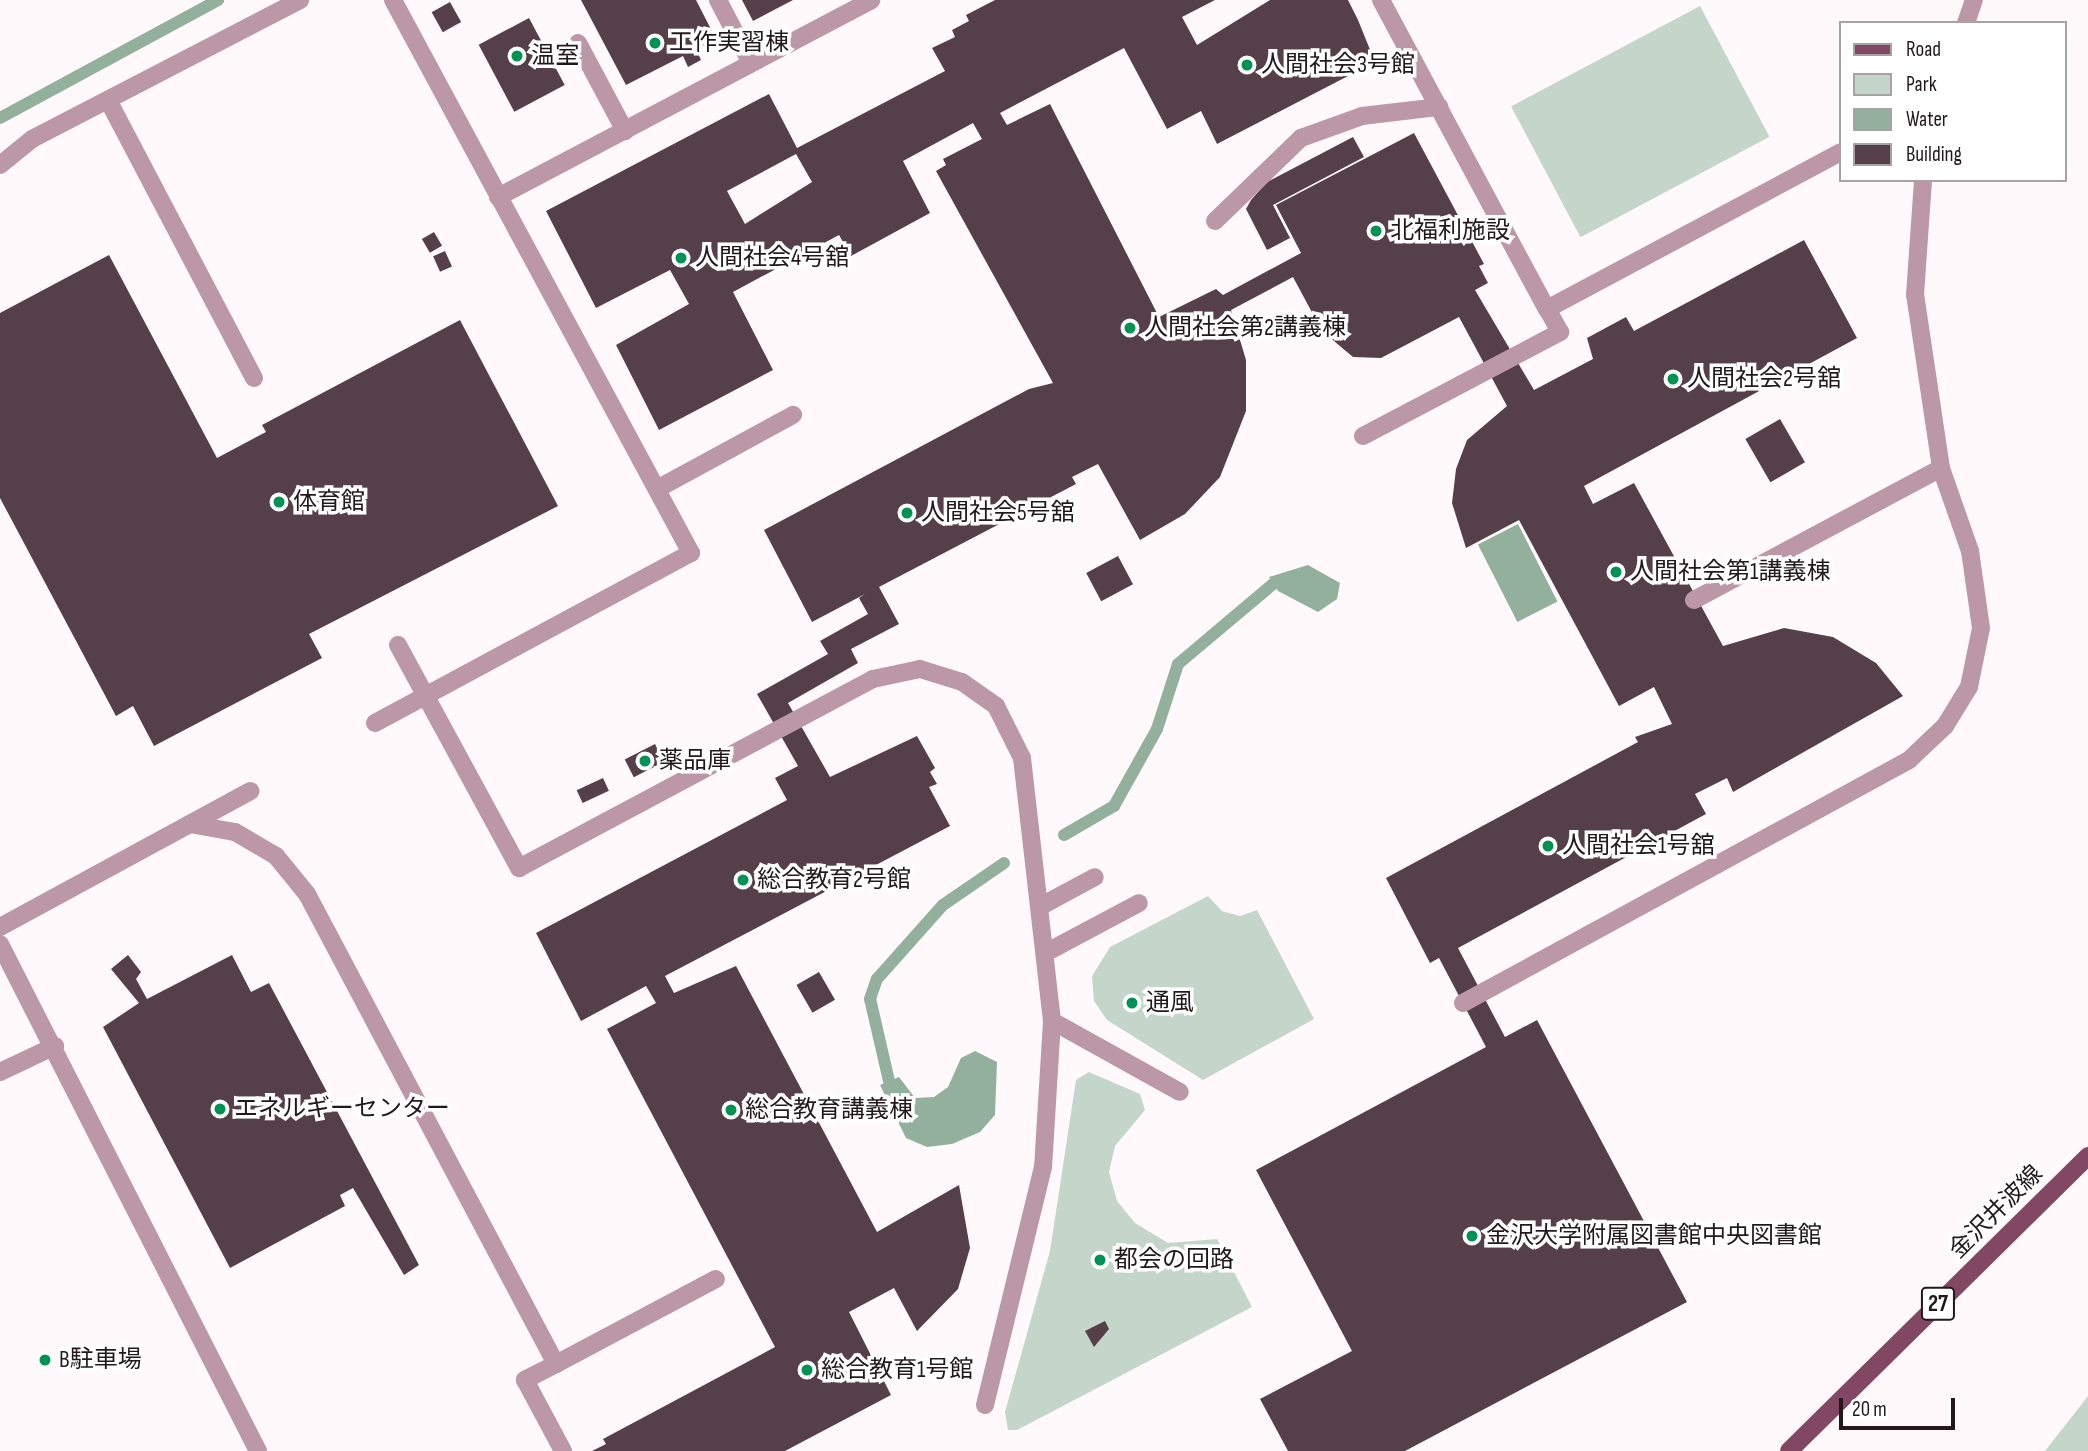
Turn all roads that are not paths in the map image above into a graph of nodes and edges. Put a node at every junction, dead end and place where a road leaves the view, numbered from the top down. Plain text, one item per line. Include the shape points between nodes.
1 (300, 0) edge
2 (393, 0) edge
3 (718, 0) edge
4 (871, 0) edge
5 (1381, 0) edge
6 (1974, 0) edge
7 (1967, 21) edge
8 (579, 43) dead end
9 (751, 63) junction
10 (107, 100) junction
11 (1439, 107) junction
12 (625, 131) junction
13 (1840, 153) edge
14 (0, 165) edge
15 (1923, 182) edge
16 (499, 197) junction
17 (1215, 221) dead end
18 (1547, 309) junction
19 (254, 378) dead end
20 (793, 415) dead end
21 (1363, 436) dead end
22 (1941, 468) junction
23 (657, 489) junction
24 (1694, 600) dead end
25 (398, 645) dead end
26 (427, 696) junction
27 (375, 723) dead end
28 (250, 791) dead end
29 (190, 824) junction
30 (1095, 877) dead end
31 (1139, 903) dead end
32 (1041, 906) junction
33 (0, 927) edge
34 (0, 944) edge
35 (1047, 952) junction
36 (1463, 1003) dead end
37 (1052, 1021) junction
38 (54, 1046) junction
39 (0, 1072) edge
40 (1180, 1092) dead end
41 (2088, 1156) edge
42 (716, 1279) dead end
43 (556, 1364) junction
44 (985, 1405) dead end
45 (258, 1451) edge
46 (563, 1451) edge
47 (1789, 1451) edge

1 - 10 lane
2 - 16 lane
3 - 9 lane
4 - 9 lane
5 - 11 lane
6 - 7 lane
8 - 12 lane
9 - 12 lane
10 - 14 lane via 32,139
10 - 19 lane
11 - 17 lane via 1362,116 1301,138
11 - 18 lane
12 - 16 lane
13 - 18 lane
15 - 22 lane via 1915,295
16 - 23 lane
18 - 21 lane via 1560,332
20 - 23 lane
22 - 24 lane
22 - 36 lane via 1970,551 1981,628 1969,687 1945,726 1909,760
23 - 26 lane via 691,553
25 - 26 lane
26 - 27 lane
26 - 32 lane via 519,868 873,679 920,669 962,682 996,706 1022,758
28 - 29 lane
29 - 33 lane
29 - 43 lane via 235,832 276,856 307,894
30 - 32 lane
31 - 35 lane
32 - 35 lane
34 - 38 lane
35 - 37 lane
37 - 40 lane
37 - 44 lane via 1043,1167 1018,1292
38 - 39 lane
38 - 45 lane
41 - 47 main road, 金沢井波線 / 27
42 - 43 lane
43 - 46 lane via 525,1380

